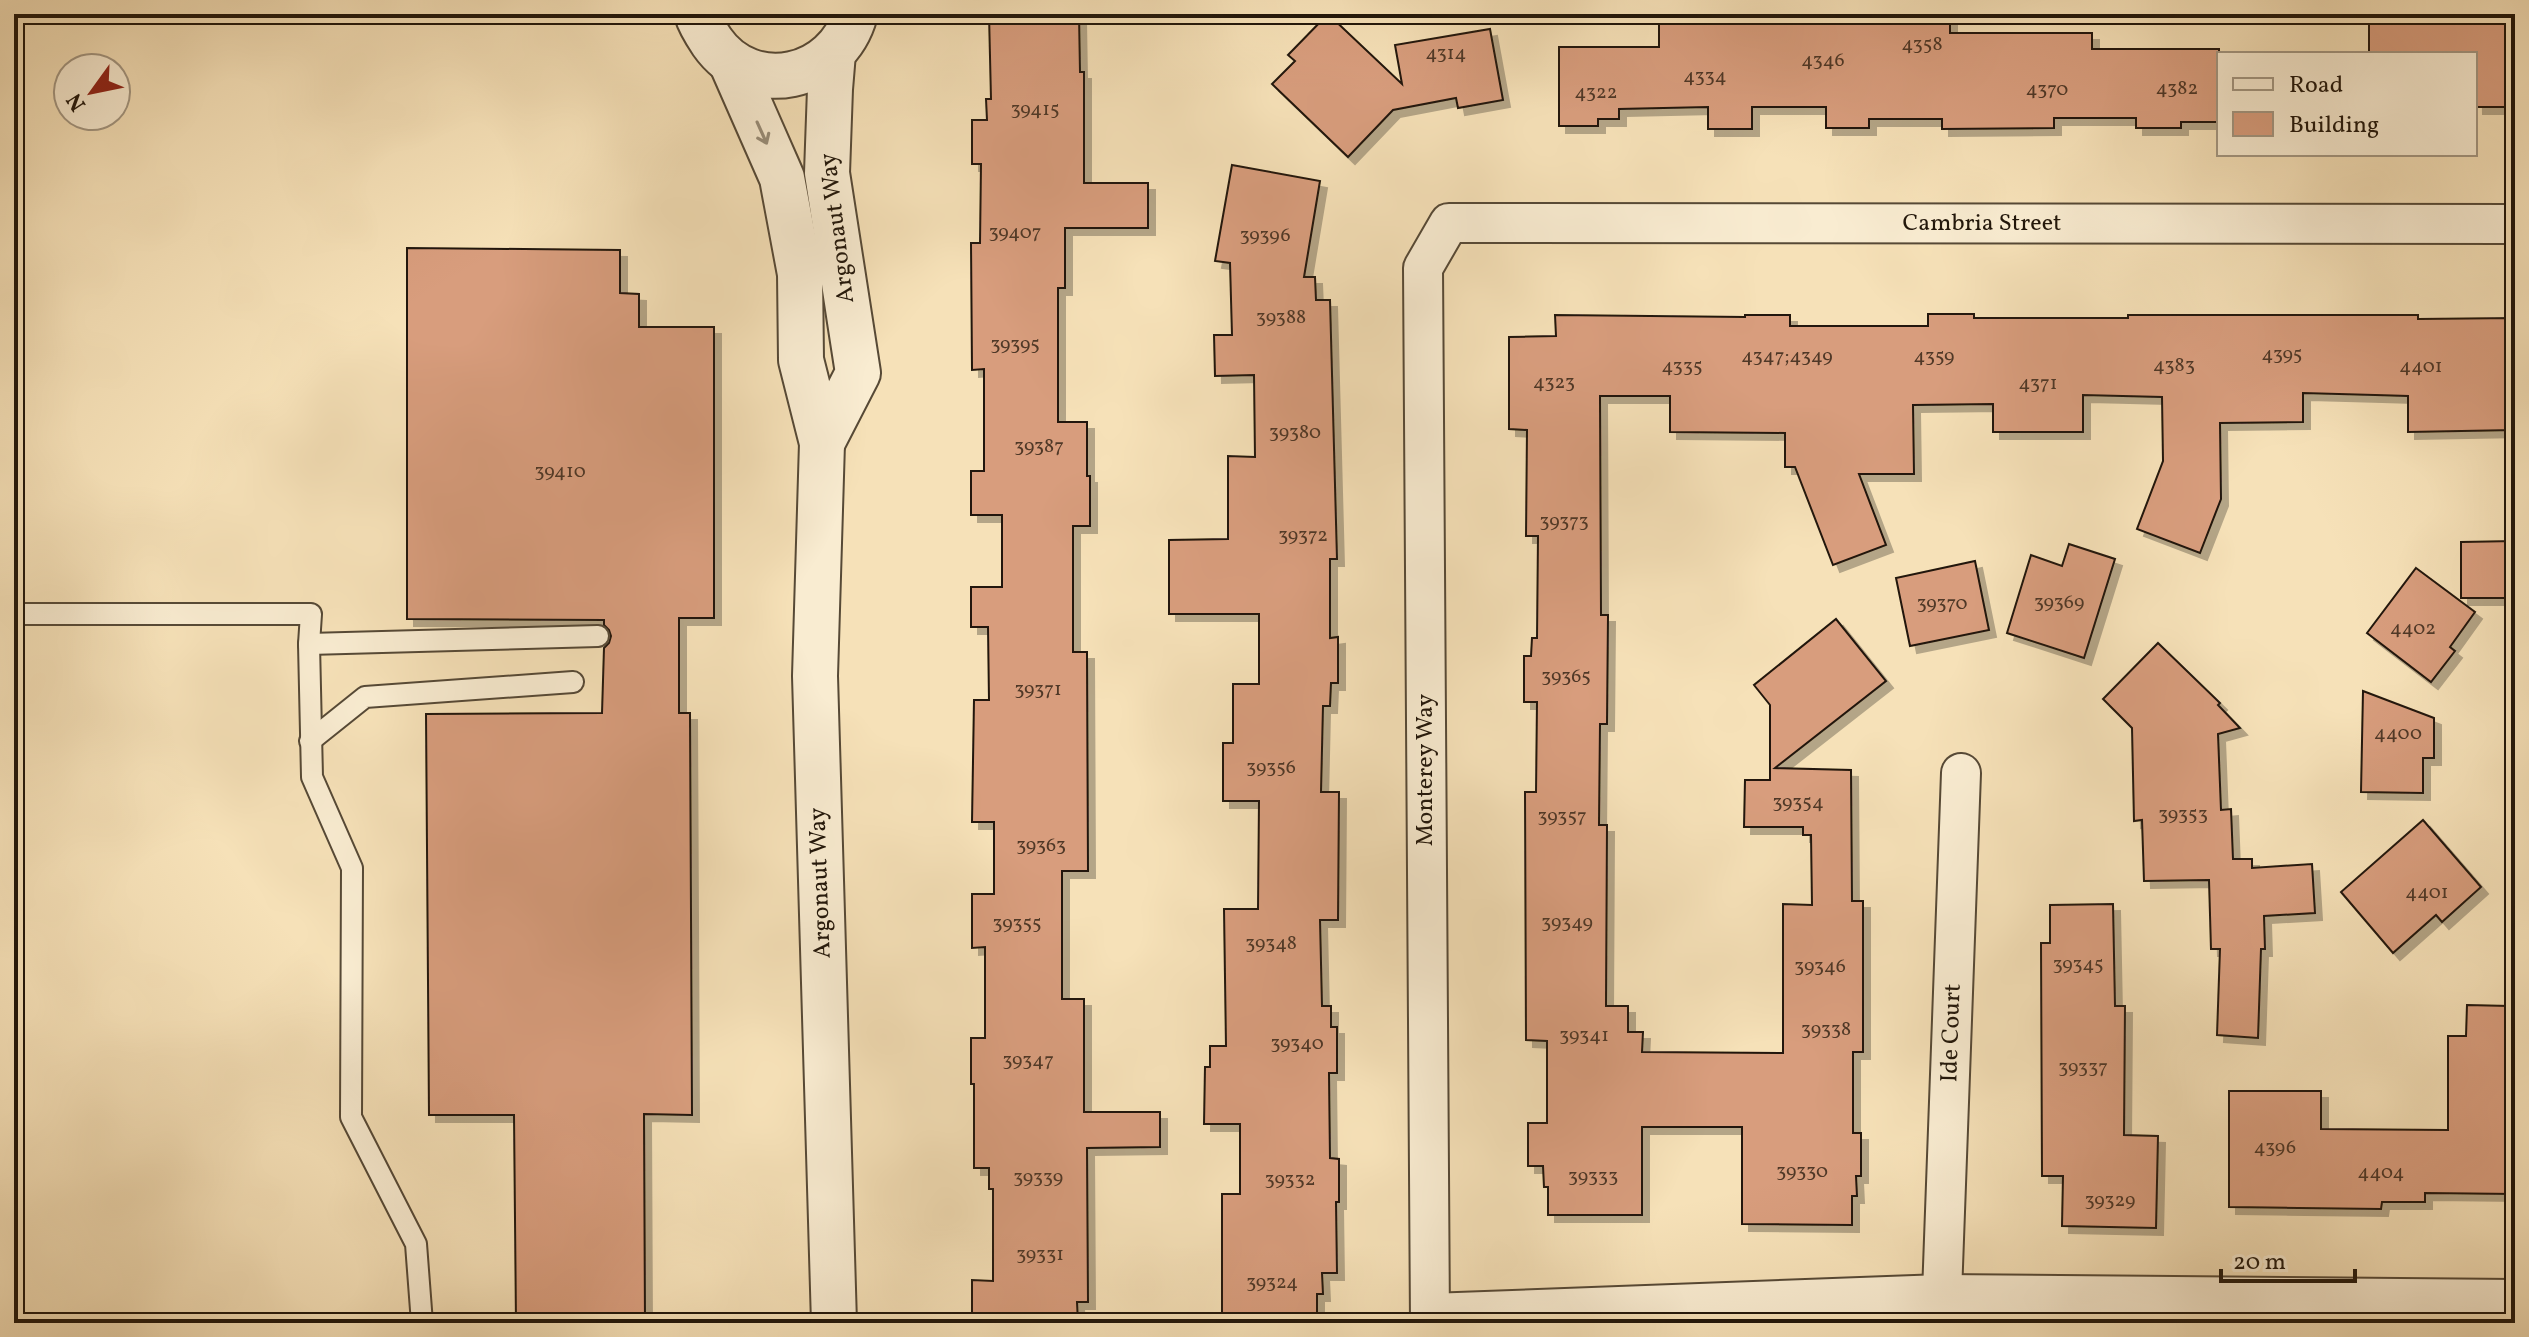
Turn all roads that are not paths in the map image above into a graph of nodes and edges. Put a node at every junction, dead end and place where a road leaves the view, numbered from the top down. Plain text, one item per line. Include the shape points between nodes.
1 (855, 14) edge
2 (694, 15) edge
3 (833, 53) junction
4 (731, 62) junction
5 (1449, 223) joint
6 (2515, 224) edge
7 (822, 443) junction
8 (14, 614) edge
9 (598, 636) dead end
10 (309, 644) junction
11 (573, 682) dead end
12 (310, 741) junction
13 (1961, 773) dead end
14 (1942, 1294) junction
15 (2515, 1299) edge
16 (1430, 1318) edge
17 (422, 1323) edge
18 (834, 1323) edge

1 - 3 street
2 - 4 street, Argonaut Way
3 - 4 street via 787,75 752,72
3 - 7 street, Argonaut Way via 827,173 858,373
4 -> 7 street, Argonaut Way via 782,178 800,274 801,360
5 - 6 street, Cambria Street
5 - 16 street, Monterey Way via 1423,268
7 - 18 street, Argonaut Way via 815,676
8 - 10 lane via 311,614
9 - 10 lane
10 - 12 lane
11 - 12 lane via 365,697
12 - 17 lane via 312,777 352,868 351,1117 416,1244
13 - 14 street, Ide Court
14 - 15 street
14 - 16 street

